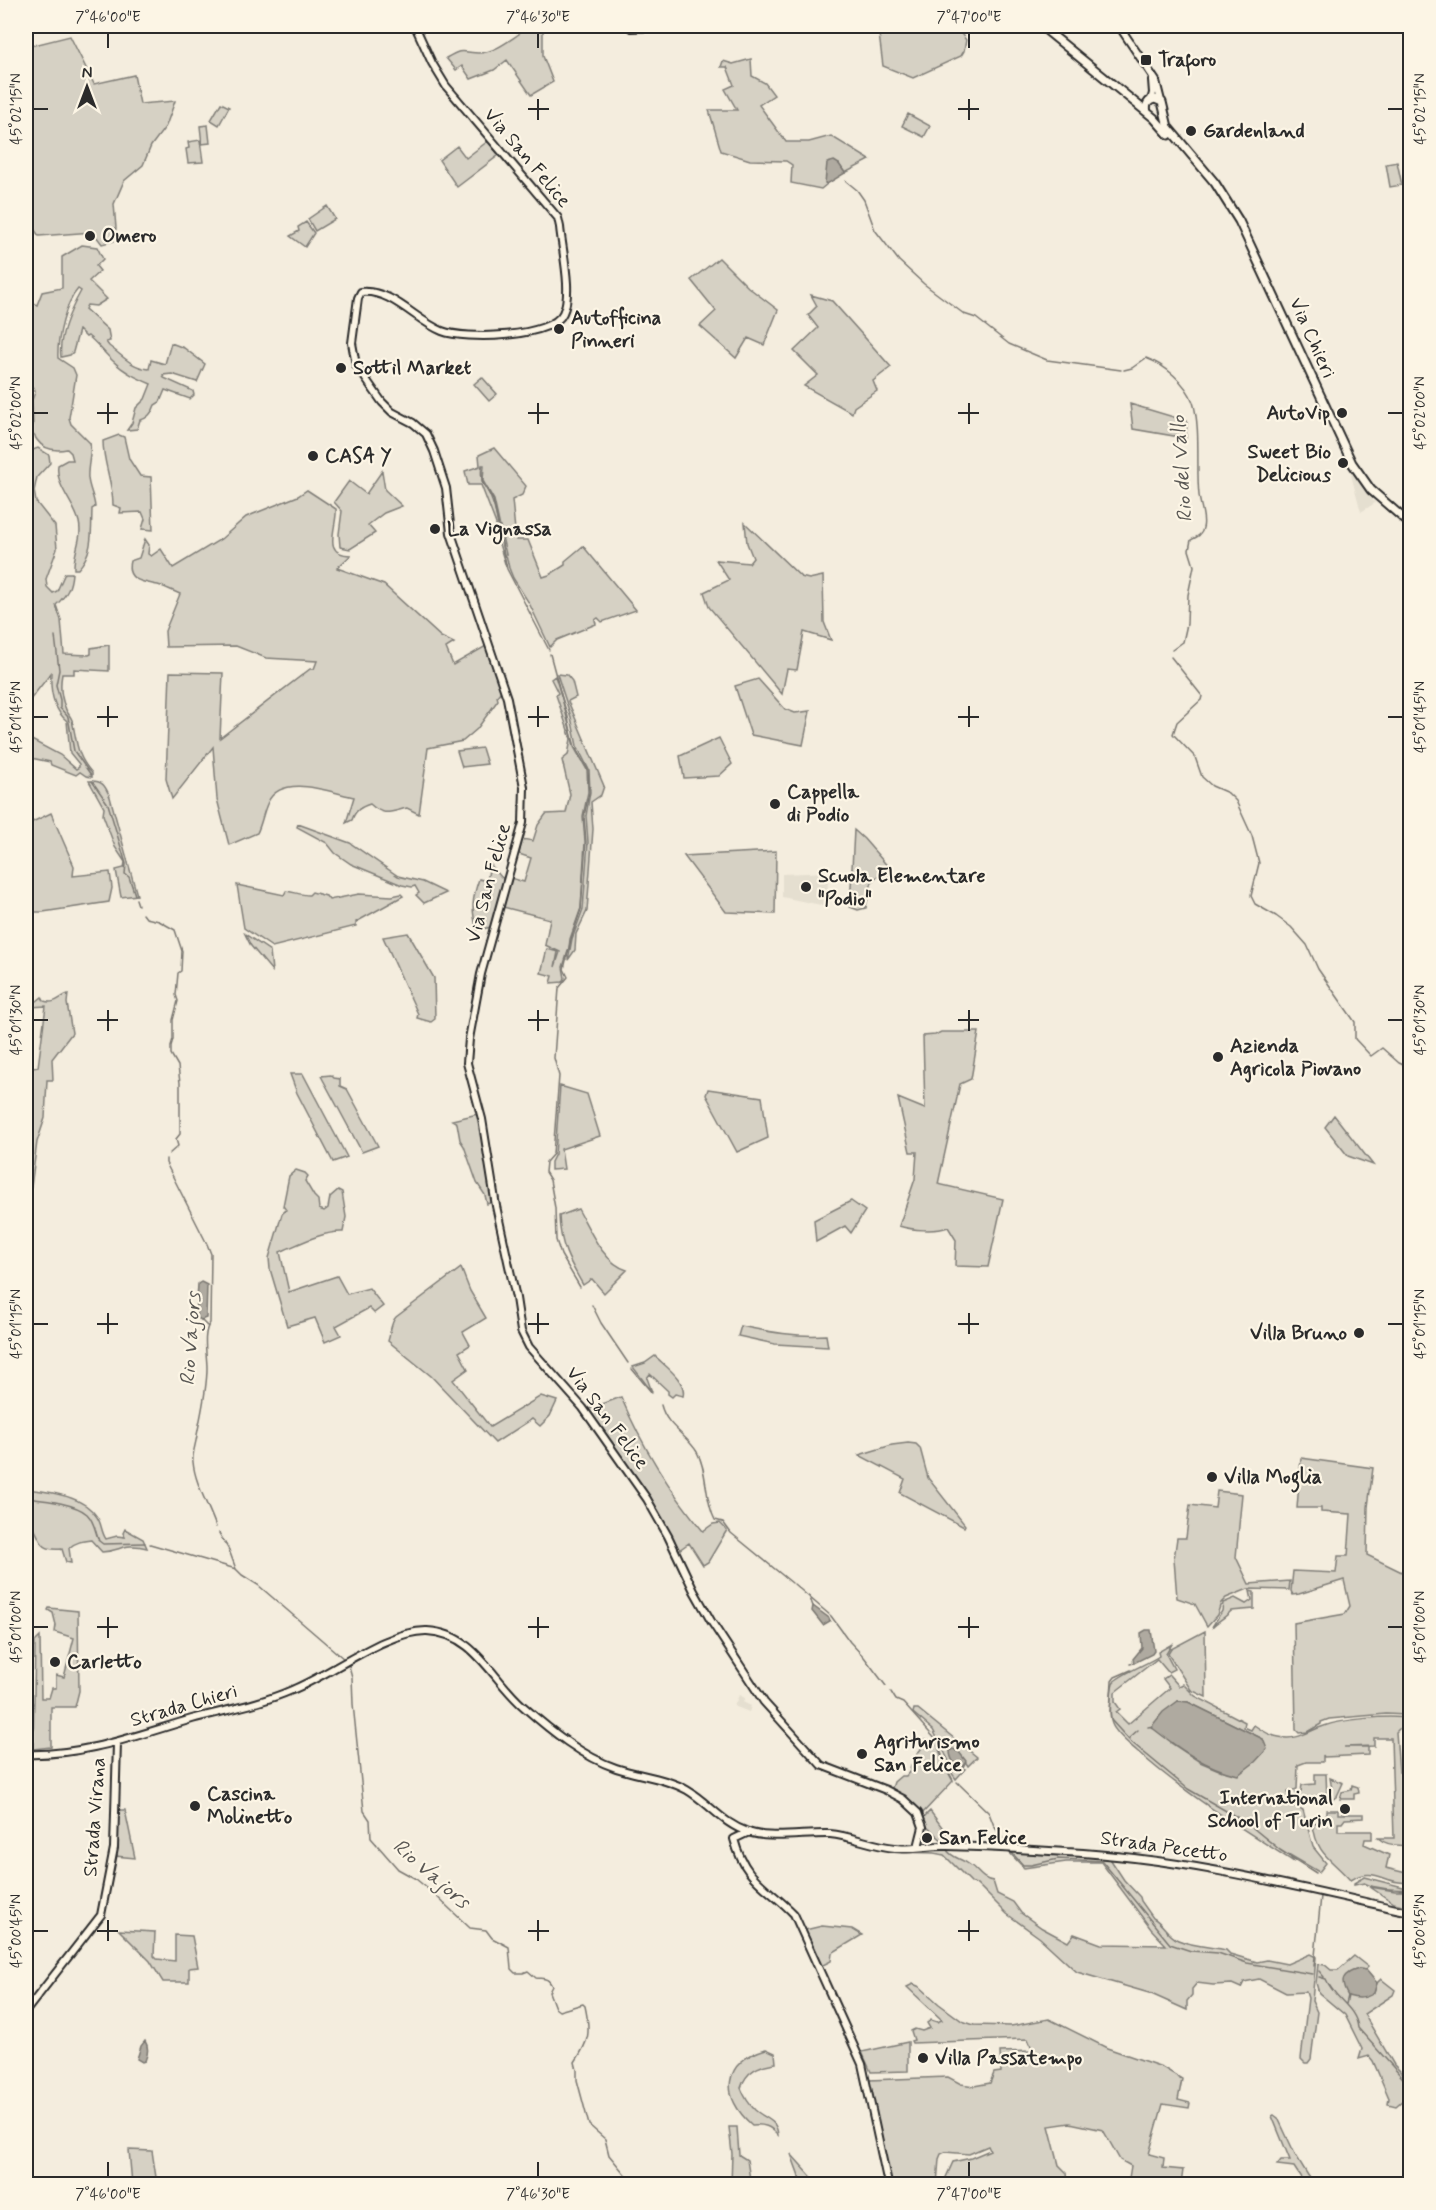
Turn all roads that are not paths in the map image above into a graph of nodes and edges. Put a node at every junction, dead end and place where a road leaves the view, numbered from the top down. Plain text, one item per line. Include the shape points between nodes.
1 (416, 26) edge
2 (682, 26) edge
3 (1041, 26) edge
4 (1119, 26) edge
5 (631, 27) edge
6 (1145, 66) junction
7 (1124, 93) junction
8 (1150, 101) junction
9 (1161, 101) junction
10 (1147, 112) junction
11 (1163, 113) junction
12 (1154, 118) junction
13 (1193, 157) junction
14 (1410, 524) edge
15 (117, 1743) junction
16 (26, 1754) edge
17 (725, 1821) junction
18 (749, 1832) junction
19 (734, 1839) junction
20 (918, 1846) junction
21 (1410, 1912) edge
22 (26, 2012) edge
23 (888, 2184) edge

1 - 20 street, Via San Felice via 446,86 558,218 567,290 566,307 555,324 498,336 442,331 389,299 361,292 352,343 356,365 382,402 426,434 434,450 446,488 451,533 507,698 524,787 523,823 481,974 467,1063 482,1119 521,1331 529,1347 583,1408 647,1499 705,1611 764,1702 821,1765 886,1790 918,1813 923,1827
2 - 5 street
3 - 7 main road
4 - 6 street
6 - 8 street via 1153,84
6 - 9 street via 1156,81
7 - 8 main road
7 - 10 main road
8 - 9 main road
8 - 10 main road
9 - 11 main road
10 - 12 main road
11 - 12 main road
11 - 13 main road, Via Chieri via 1168,127
12 - 13 main road, Via Chieri
13 - 14 main road, Via Chieri via 1239,221 1352,463 1371,490
15 - 16 street, Strada Chieri
15 - 17 street, Strada Chieri via 275,1698 401,1634 428,1631 460,1640 481,1657 515,1699 582,1751 615,1768 685,1789
15 - 22 street, Strada Virana via 114,1848 101,1915
17 - 18 street
17 - 19 street
18 - 19 street
18 - 20 street, Strada Pecetto via 842,1835 892,1848
19 - 23 street via 748,1873 794,1914 862,2064
20 - 21 street, Strada Pecetto via 1112,1855 1211,1869

